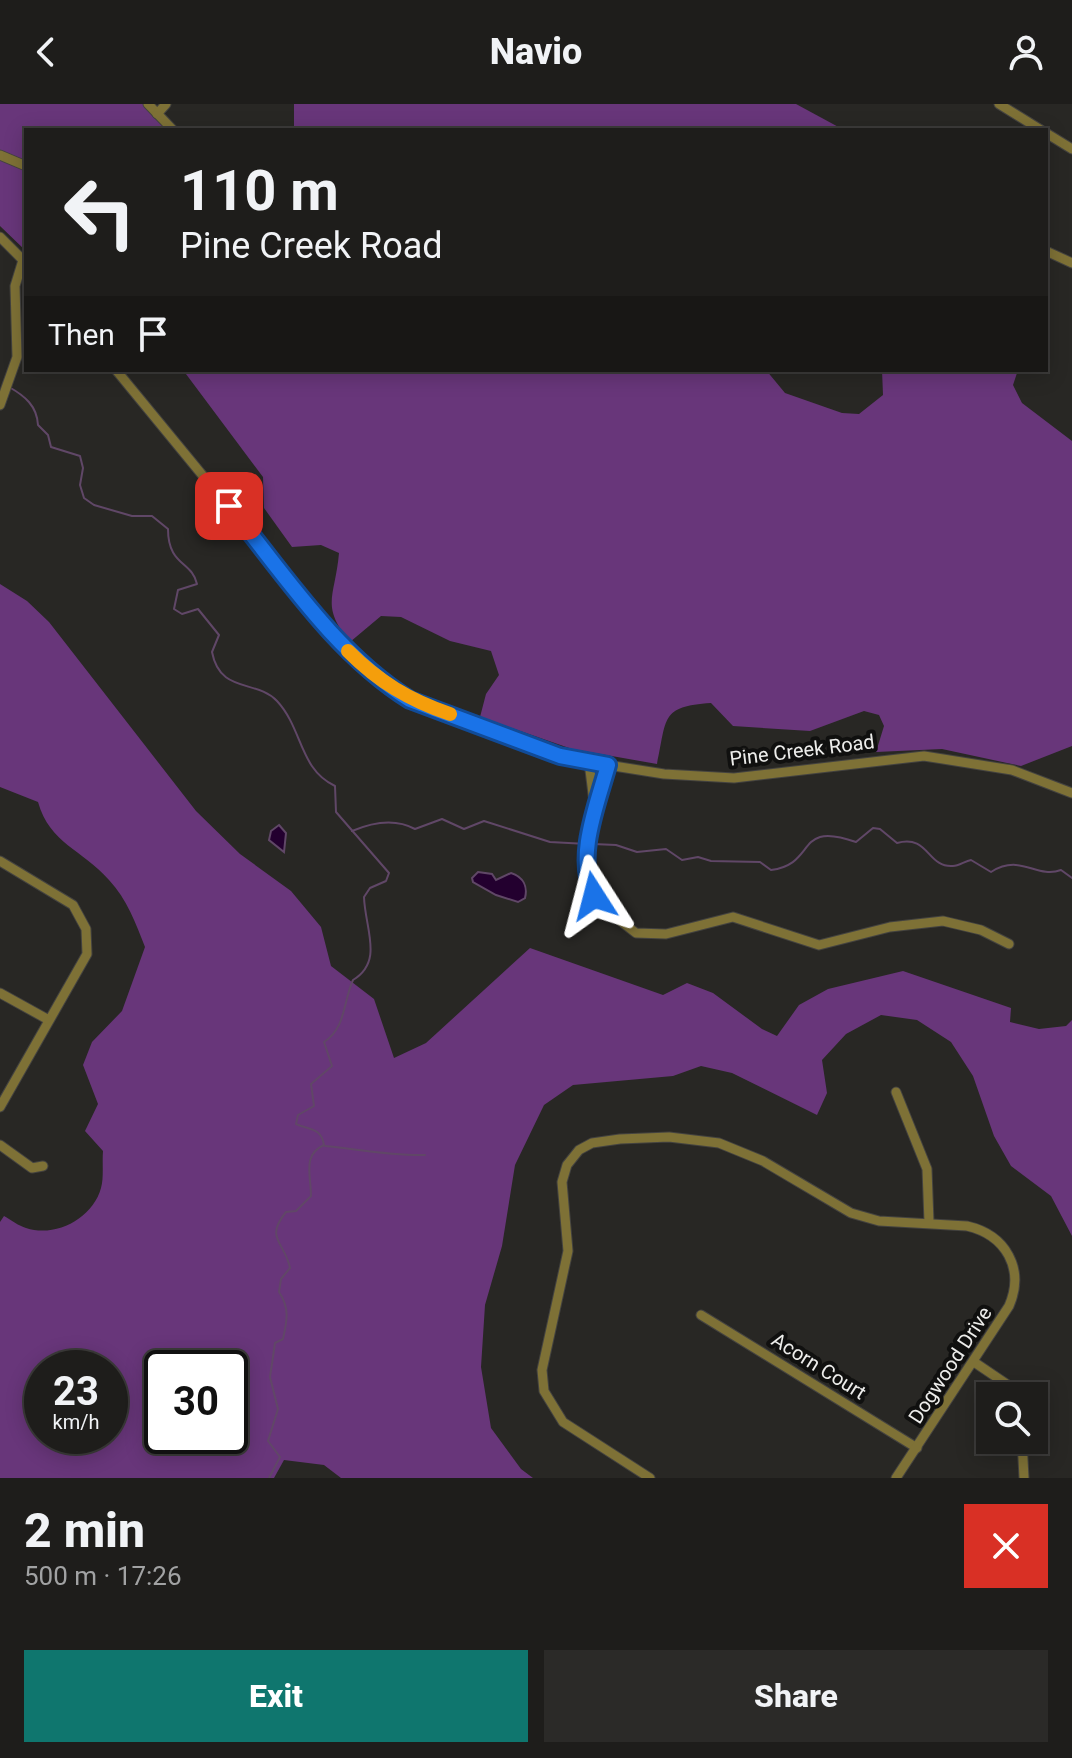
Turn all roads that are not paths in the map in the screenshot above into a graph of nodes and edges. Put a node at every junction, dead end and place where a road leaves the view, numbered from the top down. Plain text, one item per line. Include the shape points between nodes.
1 (148, 104) edge
2 (166, 104) edge
3 (999, 104) edge
4 (157, 114) junction
5 (171, 128) edge
6 (1038, 128) edge
7 (1048, 134) edge
8 (1072, 149) edge
9 (0, 155) edge
10 (24, 165) edge
11 (0, 237) edge
12 (1048, 252) edge
13 (24, 261) edge
14 (1072, 263) edge
15 (24, 264) edge
16 (118, 372) edge
17 (0, 405) edge
18 (589, 762) junction
19 (608, 765) junction
20 (1072, 793) edge
21 (595, 803) junction
22 (0, 861) edge
23 (1009, 944) dead end
24 (0, 993) edge
25 (47, 1019) junction
26 (896, 1092) dead end
27 (0, 1107) edge
28 (0, 1145) edge
29 (43, 1166) dead end
30 (929, 1222) junction
31 (701, 1315) dead end
32 (974, 1362) junction
33 (1004, 1382) edge
34 (917, 1448) junction
35 (1023, 1454) edge
36 (650, 1478) edge
37 (896, 1478) edge
38 (1024, 1478) edge

1 - 4 street
2 - 4 street
3 - 6 street
4 - 5 street
7 - 8 street
9 - 10 street
11 - 13 street
12 - 14 street
15 - 17 street via 15,286 17,357
16 - 18 street, Pine Creek Road via 337,639 376,677 410,700
18 - 19 street, Pine Creek Road
18 - 21 street
19 - 20 street, Pine Creek Road via 734,778 924,756 1023,773
19 - 21 street
21 - 23 street via 588,880 605,909 636,933 666,934 733,917 819,945 890,927 943,921 981,930
22 - 25 street via 73,905 86,929 89,941 82,966
24 - 25 street
25 - 27 street
26 - 30 street via 927,1169
28 - 29 street via 32,1168
30 - 32 street, Dogwood Drive via 993,1235 1015,1269 1009,1306
30 - 36 street, Dogwood Drive via 879,1221 851,1213 763,1161 719,1143 607,1140 579,1150 563,1174 568,1251 542,1370 544,1391 563,1422
31 - 34 street, Acorn Court
32 - 33 street
32 - 34 street, Dogwood Drive
34 - 37 street, Dogwood Drive
35 - 38 street

